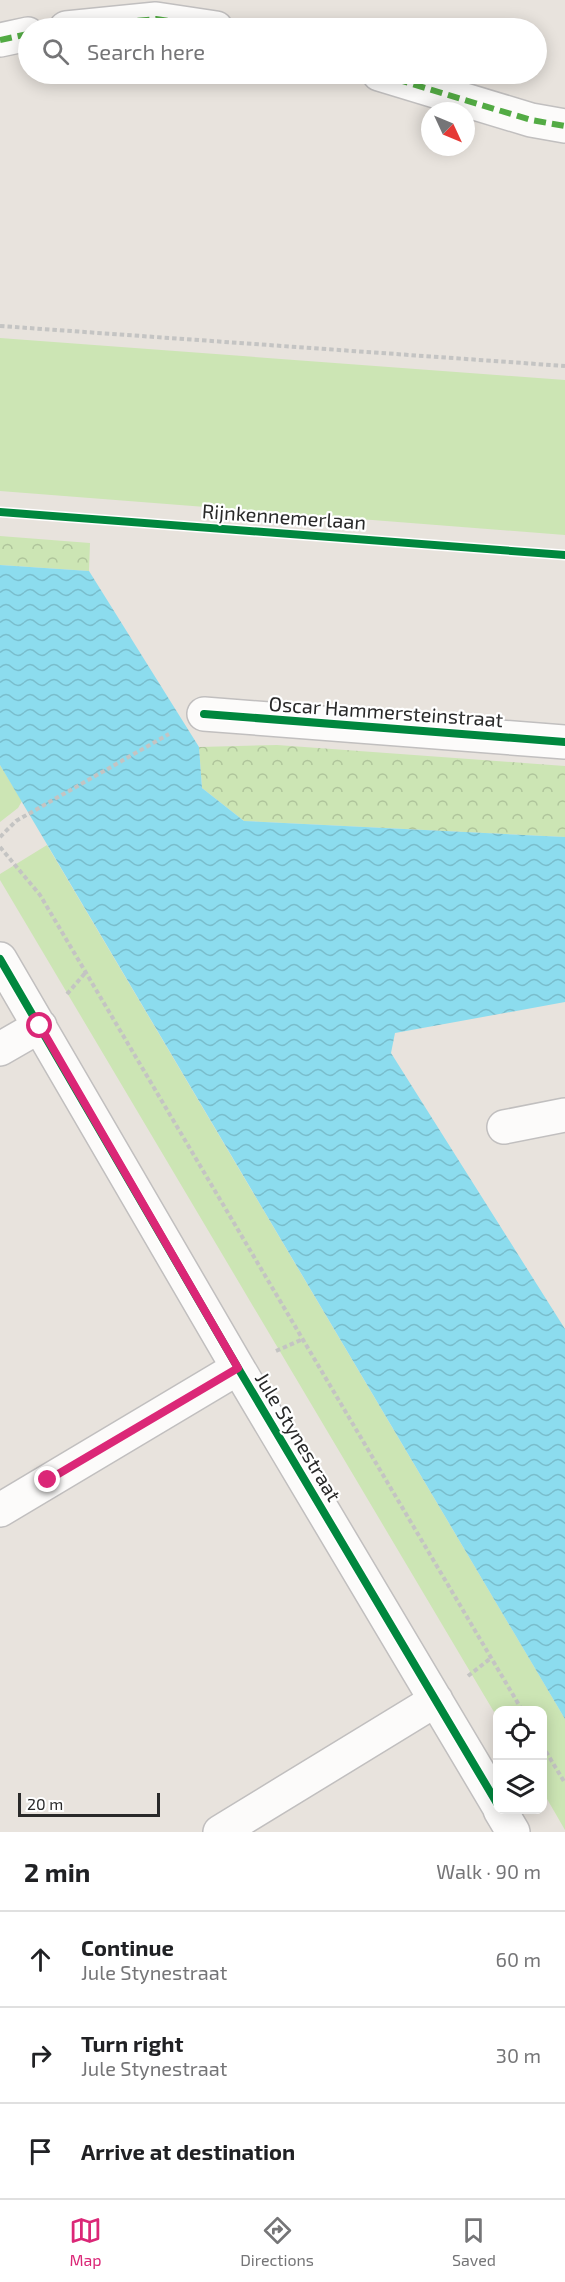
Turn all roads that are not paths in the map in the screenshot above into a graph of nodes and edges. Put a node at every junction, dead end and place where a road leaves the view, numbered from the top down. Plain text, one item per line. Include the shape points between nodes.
1 (18, 36) edge
2 (0, 40) edge
3 (412, 84) edge
4 (565, 126) edge
5 (204, 714) road end
6 (565, 742) edge
7 (0, 960) edge
8 (40, 1026) junction
9 (0, 1049) edge
10 (565, 1115) edge
11 (504, 1127) dead end
12 (238, 1368) junction
13 (0, 1510) edge
14 (436, 1700) junction
15 (493, 1797) edge
16 (503, 1814) edge
17 (220, 1832) edge
18 (513, 1832) edge

1 - 2 street
3 - 4 street via 531,120
5 - 6 street, Oscar Hammersteinstraat
7 - 8 street, Jule Stynestraat
8 - 9 street
8 - 12 street, Jule Stynestraat
10 - 11 street
12 - 13 street, Jule Stynestraat
12 - 14 street, Jule Stynestraat
14 - 15 street, Jule Stynestraat
14 - 17 street
16 - 18 street

